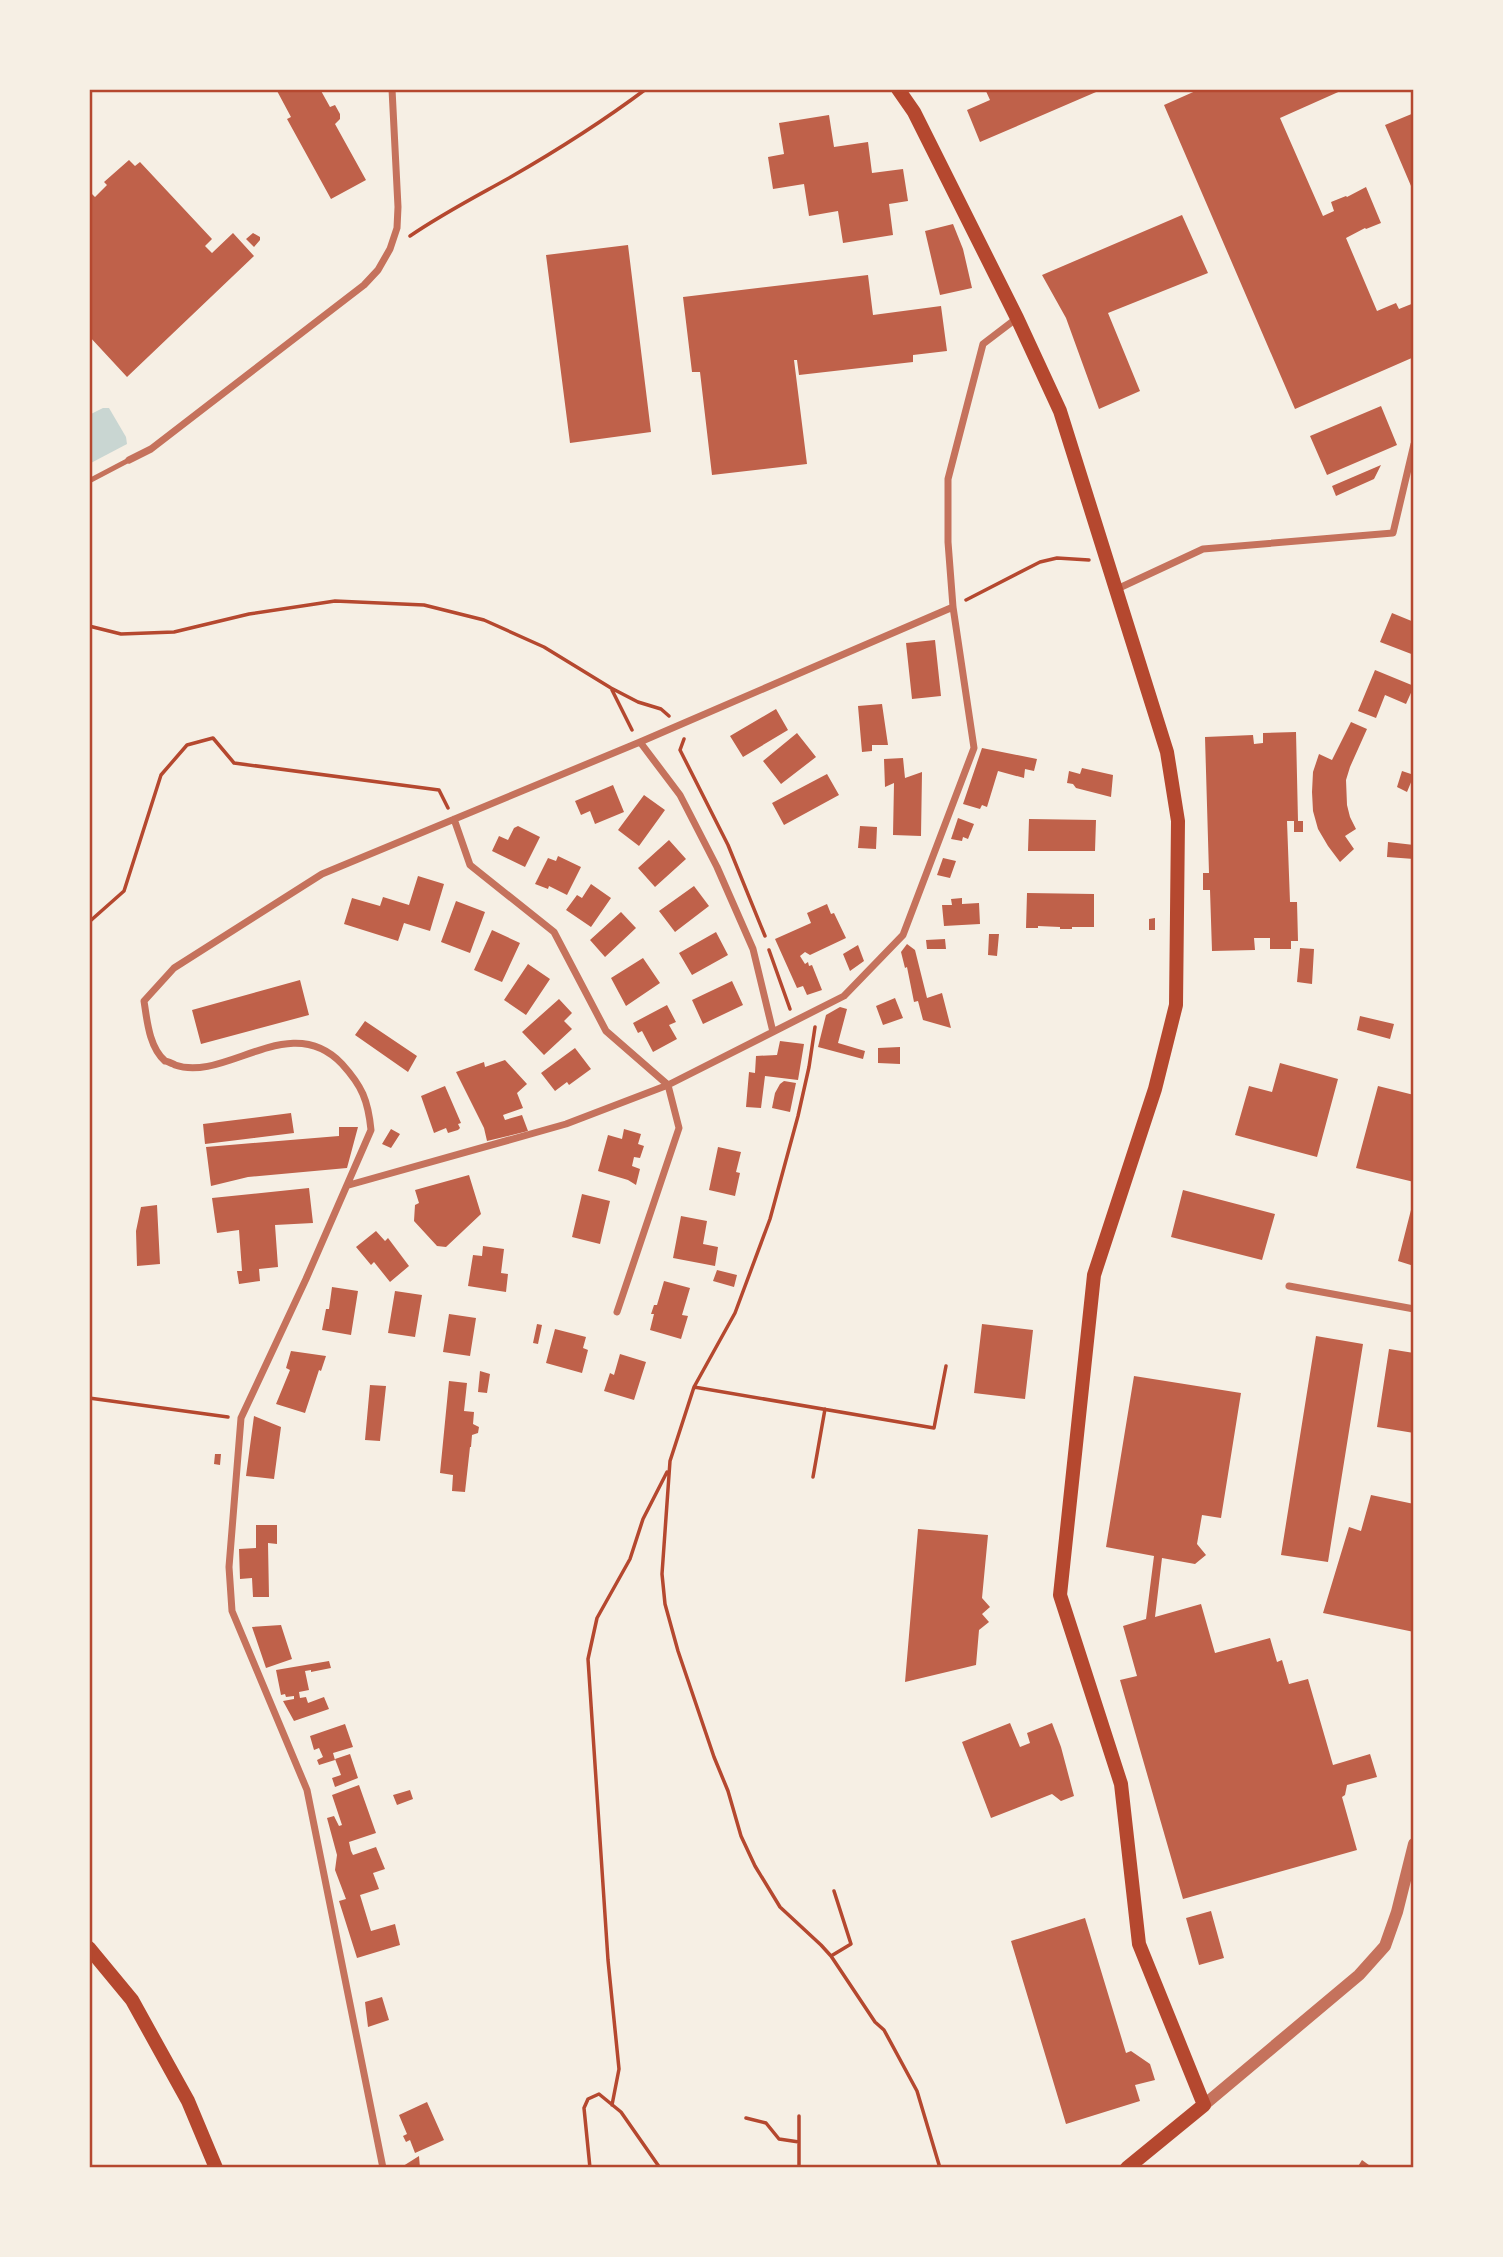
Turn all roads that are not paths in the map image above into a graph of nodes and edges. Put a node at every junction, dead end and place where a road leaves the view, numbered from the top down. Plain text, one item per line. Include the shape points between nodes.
1 (392, 89) edge
2 (898, 89) edge
3 (1017, 318) junction
4 (1414, 444) edge
5 (129, 460) joint
6 (89, 481) edge
7 (1117, 589) junction
8 (953, 607) junction
9 (640, 741) junction
10 (454, 819) junction
11 (773, 1032) junction
12 (668, 1085) junction
13 (349, 1185) junction
14 (1289, 1286) dead end
15 (1414, 1309) edge
16 (617, 1312) dead end
17 (1414, 1844) edge
18 (89, 1948) edge
19 (1204, 2105) junction
20 (216, 2168) edge
21 (383, 2168) edge
22 (1127, 2168) edge

1 - 5 street via 397,228 378,270 151,449
2 - 3 main road via 914,112
3 - 7 main road via 1060,411
3 - 8 street via 983,344 948,478
4 - 7 street via 1393,533 1203,549
5 - 6 lane
7 - 19 main road via 1167,752 1178,821 1176,1005 1155,1089 1094,1275 1060,1595 1121,1784 1139,1944
8 - 9 street
8 - 11 street via 974,748 903,935 844,996
9 - 10 street
9 - 11 street via 680,795 718,867 753,949
10 - 12 street via 470,865 554,932 606,1031
10 - 13 street via 322,874 174,968 144,1002 149,1036 166,1061 184,1068 275,1045 306,1043 332,1054 355,1078 368,1104 371,1130
11 - 12 street
12 - 13 street via 566,1124
12 - 16 street via 679,1128
13 - 21 street via 241,1418 229,1567 232,1611 307,1790
14 - 15 street
17 - 19 street via 1385,1946 1359,1975
18 - 20 main road via 132,2000 188,2101
19 - 22 main road

